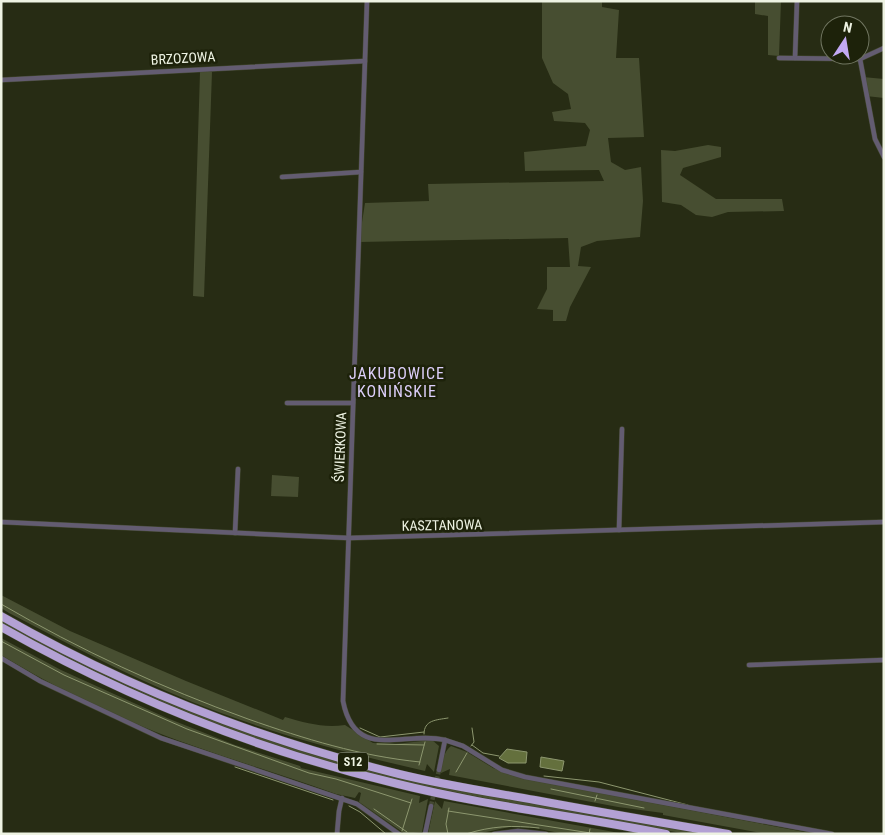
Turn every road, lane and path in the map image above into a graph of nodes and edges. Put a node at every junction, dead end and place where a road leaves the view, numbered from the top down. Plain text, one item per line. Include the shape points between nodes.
1 (367, 1) edge
2 (797, 1) edge
3 (884, 48) edge
4 (870, 54) edge
5 (779, 58) dead end
6 (795, 58) junction
7 (820, 58) edge
8 (366, 60) junction
9 (861, 65) edge
10 (1, 80) edge
11 (884, 157) edge
12 (361, 172) junction
13 (282, 177) dead end
14 (287, 403) dead end
15 (353, 403) junction
16 (622, 429) dead end
17 (238, 469) dead end
18 (1, 522) edge
19 (884, 522) edge
20 (619, 530) junction
21 (235, 533) junction
22 (349, 538) junction
23 (1, 616) edge
24 (1, 627) edge
25 (1, 658) edge
26 (884, 660) edge
27 (749, 665) dead end
28 (445, 740) junction
29 (439, 770) tunnel mouth
30 (342, 798) junction
31 (431, 806) tunnel mouth
32 (337, 834) edge
33 (399, 834) edge
34 (426, 834) edge
35 (494, 834) edge
36 (546, 834) edge
37 (666, 834) edge
38 (728, 834) edge
39 (832, 834) edge

1 - 8 street, ŚWIERKOWA
2 - 6 street
3 - 4 street
5 - 6 street
6 - 7 street
8 - 10 street, BRZOZOWA
8 - 12 street, ŚWIERKOWA
9 - 11 street via 875,140
12 - 13 street
12 - 15 street, ŚWIERKOWA
14 - 15 street
15 - 22 street, ŚWIERKOWA
16 - 20 street
17 - 21 street
18 - 21 street, KASZTANOWA
19 - 20 street, KASZTANOWA
20 - 22 street, KASZTANOWA
21 - 22 street, KASZTANOWA
22 - 28 street, ŚWIERKOWA via 342,690 349,721 363,735 378,741
23 - 38 highway, S12 via 80,658 163,696 316,751 436,783
24 - 37 highway, S12 via 130,692 208,725 298,756 434,793
25 - 30 street via 35,678 169,741
26 - 27 street
28 - 29 street
28 - 39 street via 463,746 502,770 525,777
30 - 32 street
30 - 33 street via 364,807
31 - 34 street
35 - 36 street via 513,831

